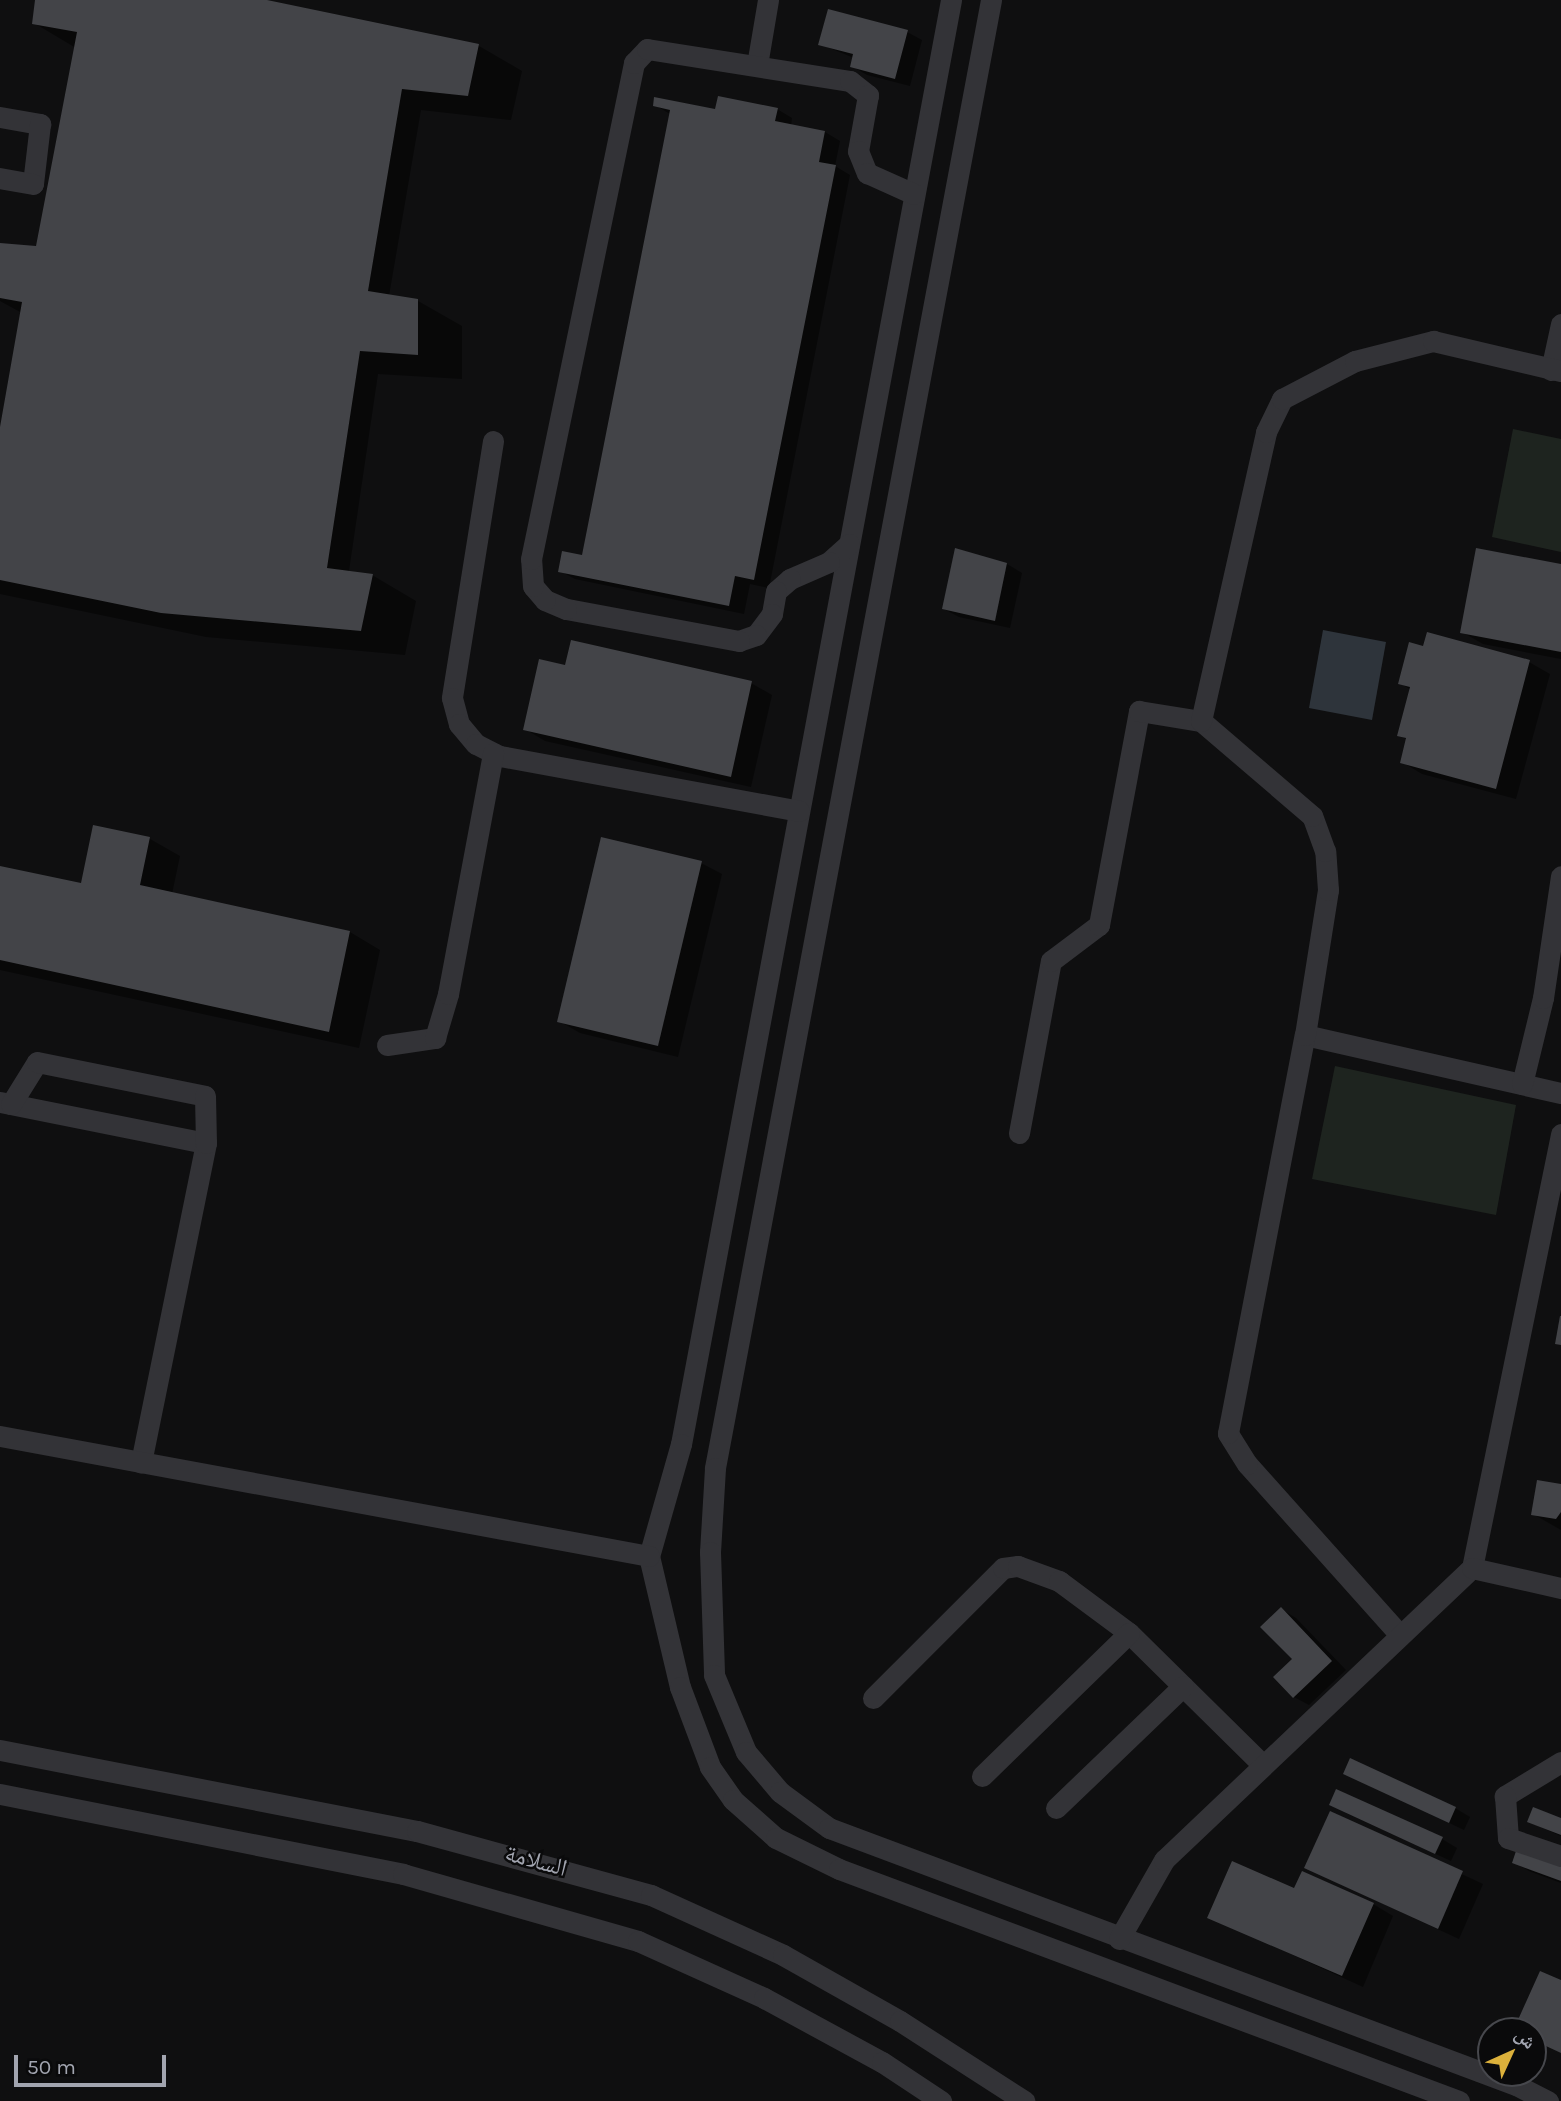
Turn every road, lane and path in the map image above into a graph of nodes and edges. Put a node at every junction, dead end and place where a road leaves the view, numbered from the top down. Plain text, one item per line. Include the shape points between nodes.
1 (768, 0) edge
2 (951, 0) edge
3 (991, 0) edge
4 (757, 65) junction
5 (0, 117) edge
6 (0, 178) edge
7 (914, 194) junction
8 (1561, 324) edge
9 (1556, 371) edge
10 (493, 441) dead end
11 (849, 544) junction
12 (1202, 721) junction
13 (493, 753) junction
14 (799, 811) junction
15 (1561, 876) edge
16 (1552, 1000) edge
17 (1305, 1035) junction
18 (387, 1045) dead end
19 (1522, 1084) junction
20 (1561, 1093) edge
21 (6, 1103) edge
22 (1019, 1133) dead end
23 (1561, 1135) edge
24 (206, 1143) junction
25 (1553, 1211) edge
26 (0, 1436) edge
27 (141, 1462) junction
28 (649, 1556) junction
29 (1472, 1568) junction
30 (1561, 1588) edge
31 (1129, 1633) junction
32 (1400, 1635) junction
33 (714, 1675) junction
34 (1183, 1686) junction
35 (680, 1687) junction
36 (873, 1698) dead end
37 (0, 1750) edge
38 (1561, 1762) edge
39 (1263, 1766) junction
40 (1540, 1775) junction
41 (982, 1776) dead end
42 (1561, 1783) edge
43 (0, 1794) edge
44 (1056, 1808) dead end
45 (1561, 1856) edge
46 (1119, 1939) junction
47 (941, 2101) edge
48 (1024, 2101) edge
49 (1459, 2101) edge
50 (1548, 2101) edge

1 - 4 street
2 - 7 street
3 - 33 street via 715,1468 710,1552
4 - 7 street via 850,81 868,95 858,151 867,173
4 - 11 street via 648,49 634,63 531,559 533,586 545,600 566,609 739,642 756,635 772,614 776,591 783,584 829,562
5 - 6 street via 40,124 33,184
7 - 11 street
8 - 9 street
9 - 12 street via 1433,341 1355,361 1282,399 1266,432
10 - 13 street via 452,698 459,724 477,744
11 - 14 street
12 - 17 street via 1312,817 1325,851 1328,890
12 - 22 street via 1139,711 1099,925 1051,961
13 - 14 street
13 - 18 street via 448,993 435,1038
14 - 28 street via 681,1444
15 - 16 street
16 - 19 street
17 - 19 street
17 - 32 street via 1227,1433 1247,1464
19 - 20 street
21 - 24 street
21 - 24 street via 37,1062 205,1096
23 - 25 street
24 - 27 street
25 - 29 street
26 - 27 street
27 - 28 street
28 - 35 street
29 - 30 street
29 - 32 street
31 - 34 street
31 - 36 street via 1059,1581 1009,1566
31 - 41 street
32 - 39 street
33 - 35 street
33 - 46 street via 746,1752 780,1793 830,1828
34 - 39 street
34 - 44 street
35 - 49 street via 710,1767 733,1800 776,1838 839,1869
37 - 48 street, السلامة via 417,1830 651,1895 783,1955 900,2021
38 - 40 street
39 - 46 street via 1164,1860
40 - 42 street
40 - 45 street via 1504,1796 1508,1838
43 - 47 street, السلامة via 403,1874 638,1941 764,1998 883,2062
46 - 50 street via 1516,2085

